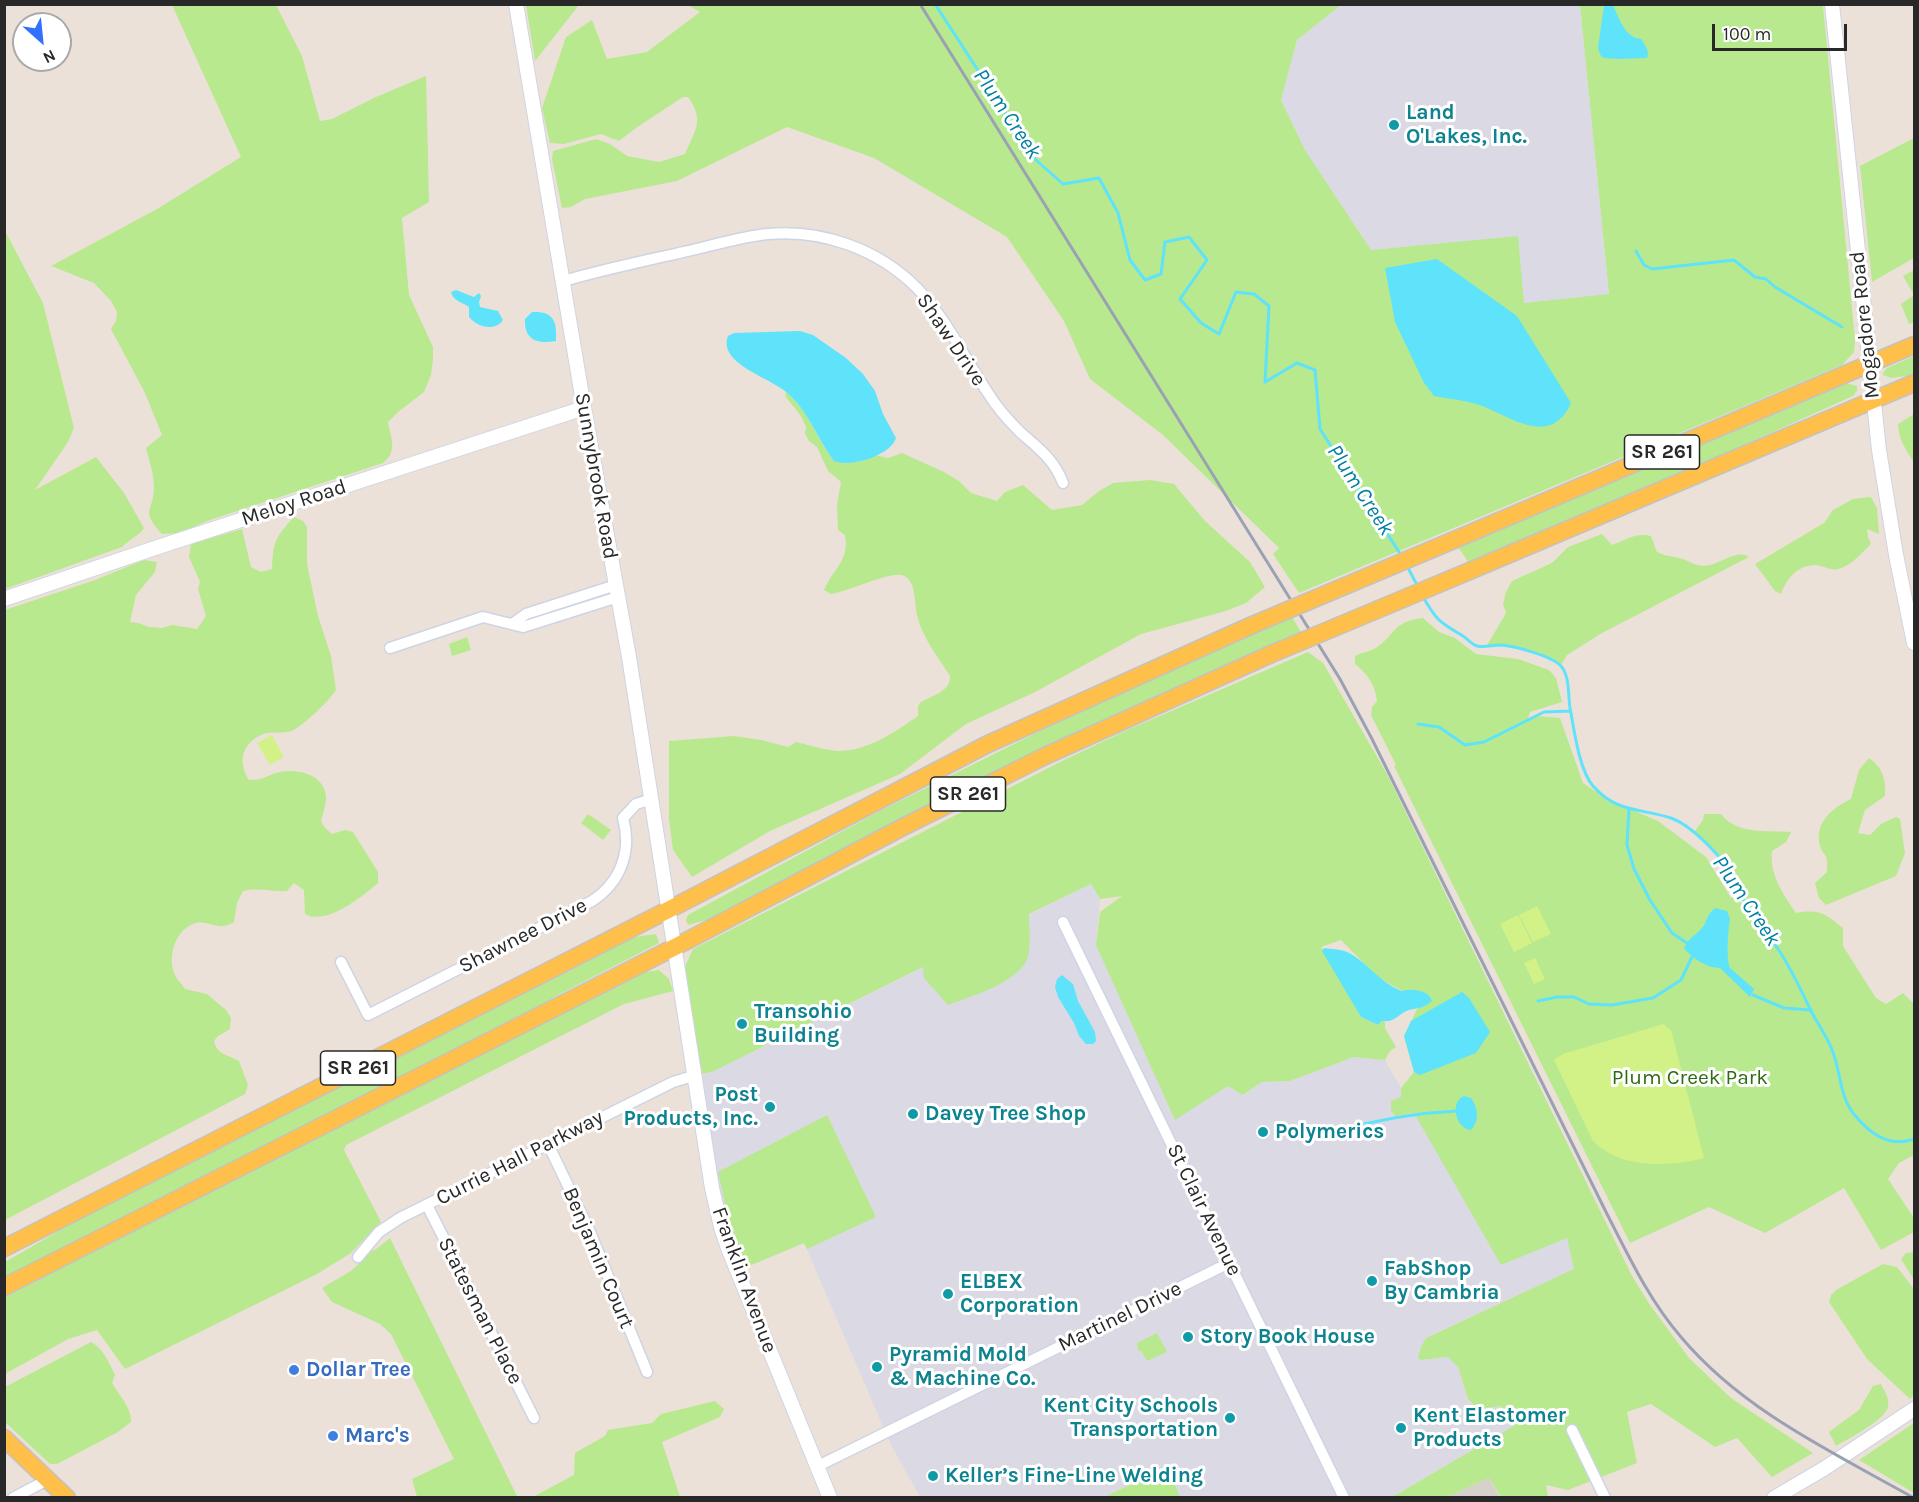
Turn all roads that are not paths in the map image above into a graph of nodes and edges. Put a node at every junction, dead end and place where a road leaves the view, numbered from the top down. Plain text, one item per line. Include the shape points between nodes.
1 (516, 4) edge
2 (1832, 4) edge
3 (564, 281) junction
4 (1914, 345) edge
5 (1869, 364) junction
6 (1914, 383) edge
7 (1873, 400) junction
8 (584, 408) junction
9 (1063, 483) dead end
10 (617, 591) junction
11 (4, 599) edge
12 (1914, 643) edge
13 (390, 648) dead end
14 (652, 799) junction
15 (670, 909) junction
16 (1063, 922) dead end
17 (675, 947) junction
18 (341, 962) dead end
19 (693, 1076) junction
20 (548, 1144) junction
21 (427, 1205) junction
22 (4, 1248) edge
23 (358, 1257) dead end
24 (1229, 1263) junction
25 (4, 1287) edge
26 (646, 1372) dead end
27 (1914, 1409) edge
28 (534, 1418) dead end
29 (1572, 1430) dead end
30 (4, 1437) edge
31 (818, 1466) junction
32 (49, 1479) junction
33 (12, 1497) edge
34 (67, 1497) edge
35 (830, 1497) edge
36 (1344, 1497) edge
37 (1605, 1497) edge
38 (1774, 1497) edge

1 - 3 street, Sunnybrook Road
2 - 5 street, Mogadore Road
3 - 8 street, Sunnybrook Road
3 - 9 street, Shaw Drive via 769,234 807,235 852,246 886,263 926,298 994,402 1051,459
4 - 5 main road, SR 261
5 - 7 street, Mogadore Road
5 - 15 main road, SR 261, bridge via 1250,626 988,744
6 - 7 main road, SR 261
7 - 12 street, Mogadore Road via 1889,516
7 - 17 main road, SR 261, bridge via 1269,655 1043,757
8 - 10 street, Sunnybrook Road
8 - 11 street, Meloy Road
10 - 13 street via 526,614 512,624 483,617
10 - 14 street, Sunnybrook Road
14 - 15 street, Sunnybrook Road
14 - 18 street, Shawnee Drive via 636,804 623,818 625,854 616,879 603,894 368,1015
15 - 17 street, Sunnybrook Road
15 - 22 main road, SR 261
16 - 24 street, St Clair Avenue
17 - 19 street, Franklin Avenue
17 - 25 main road, SR 261
19 - 20 street, Currie Hall Parkway via 673,1082
19 - 31 street, Franklin Avenue via 721,1227
20 - 21 street, Currie Hall Parkway
20 - 26 street, Benjamin Court via 590,1232
21 - 23 street, Currie Hall Parkway via 386,1226
21 - 28 street, Statesman Place
24 - 31 street, Martinel Drive
24 - 36 street, St Clair Avenue
27 - 38 street
29 - 37 street
30 - 32 main road
31 - 35 street, Franklin Avenue
32 - 33 street
32 - 34 main road

